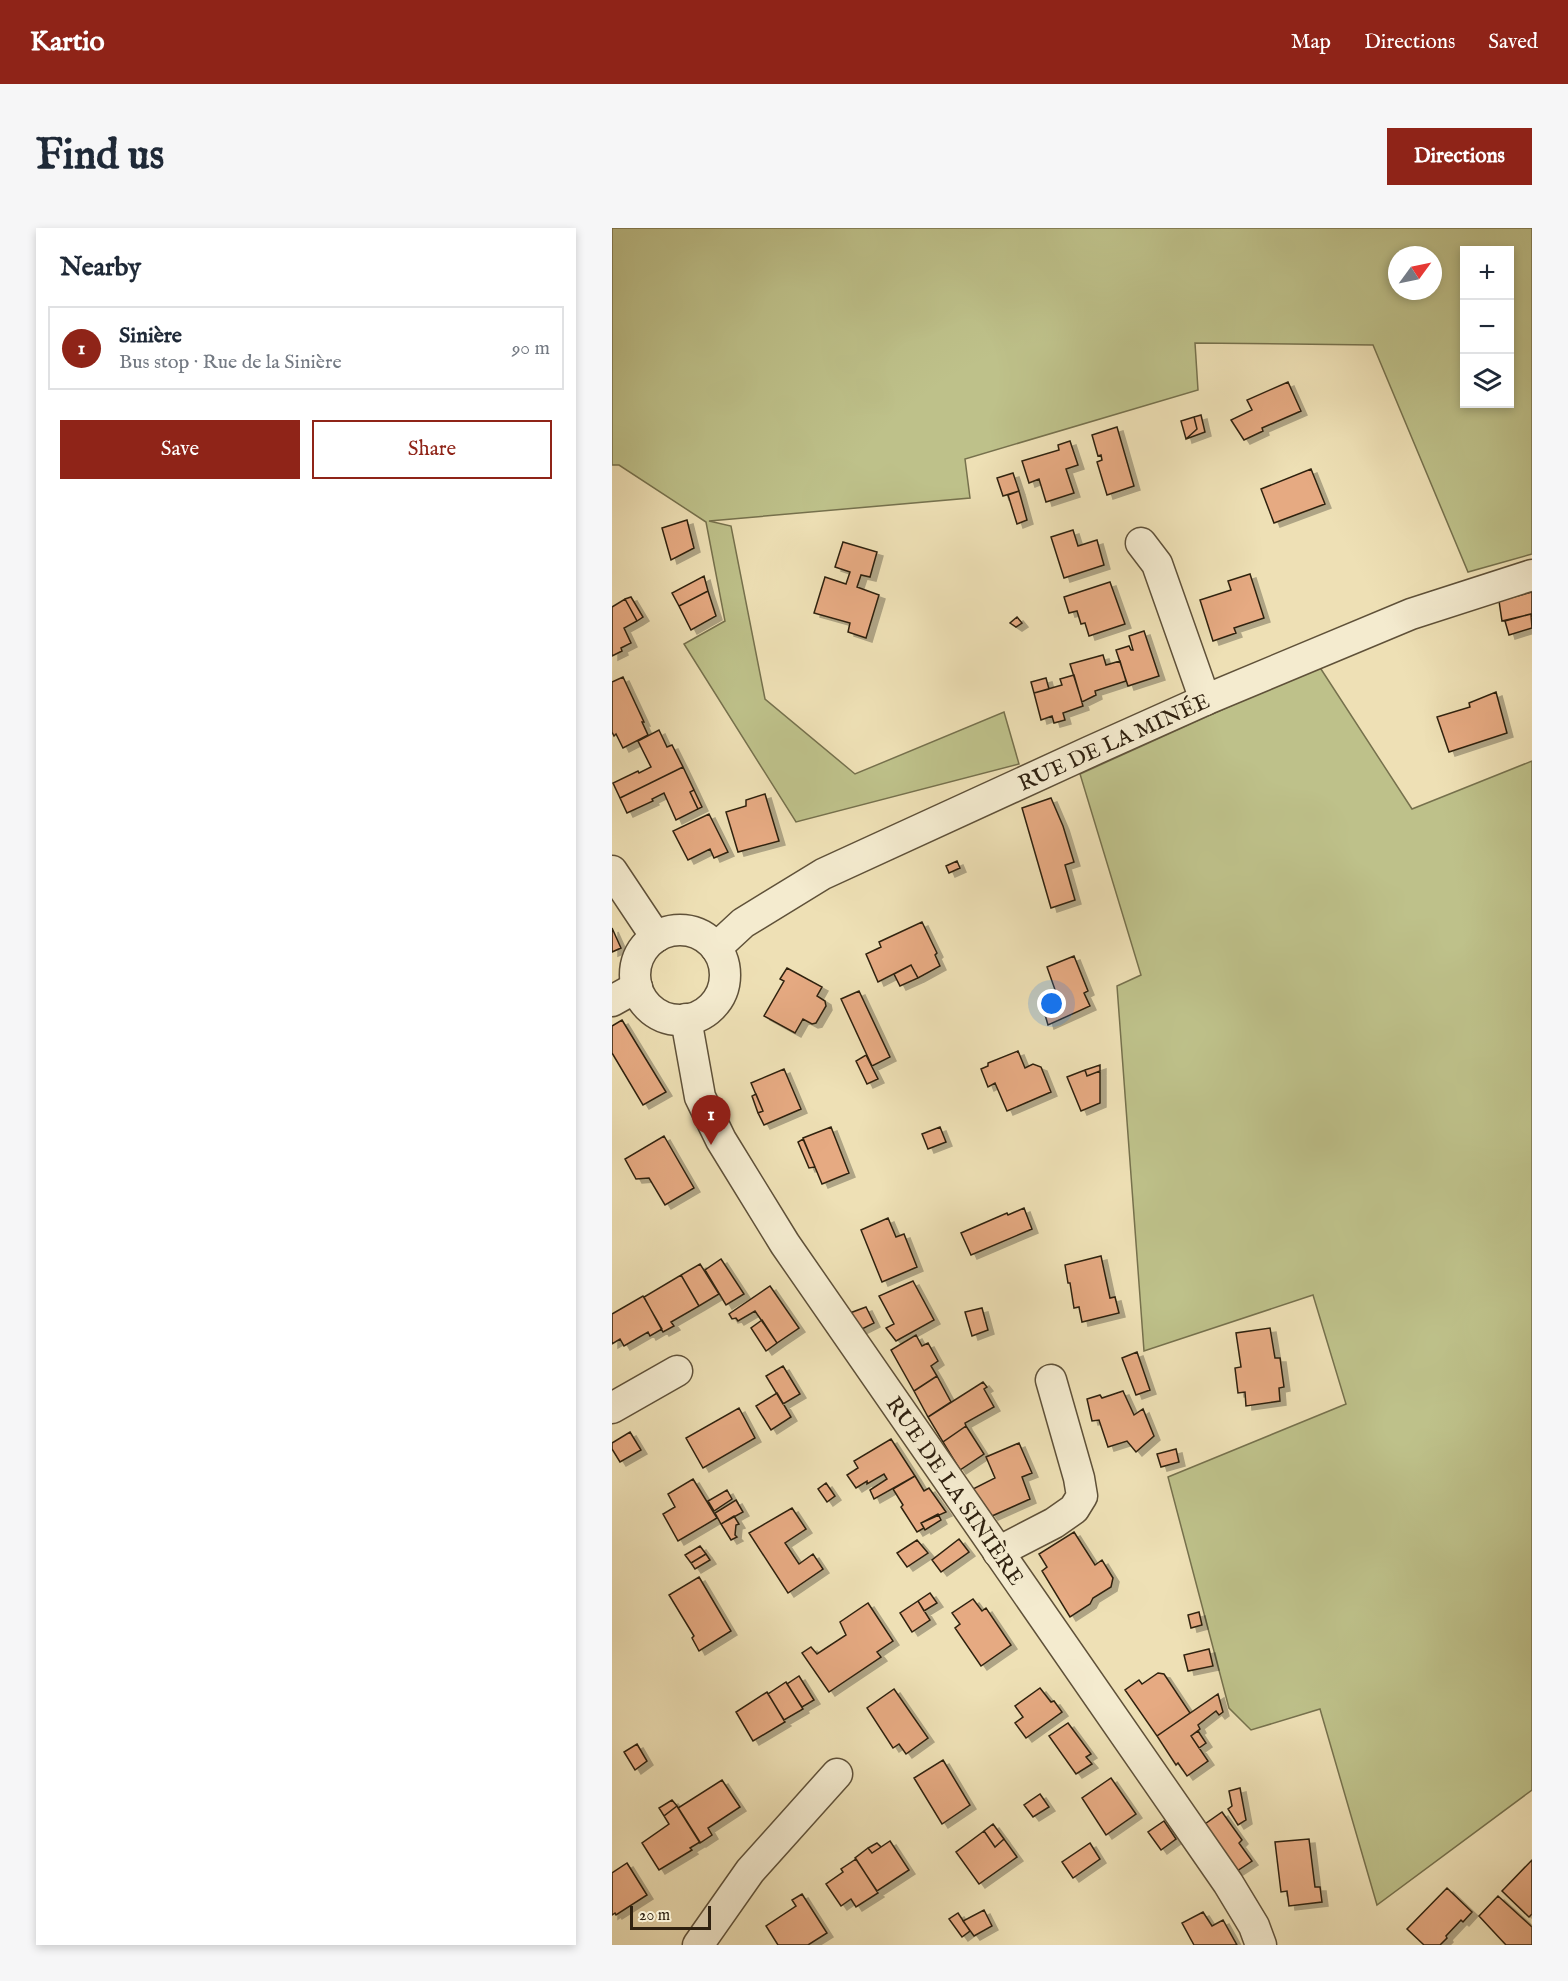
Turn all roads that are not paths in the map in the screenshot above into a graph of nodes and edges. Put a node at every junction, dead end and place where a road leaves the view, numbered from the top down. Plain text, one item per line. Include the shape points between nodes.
1 (1141, 543) dead end
2 (1532, 575) edge
3 (1205, 700) junction
4 (612, 871) edge
5 (656, 937) junction
6 (716, 948) junction
7 (624, 994) edge
8 (686, 1019) junction
9 (677, 1371) dead end
10 (1051, 1380) dead end
11 (612, 1408) edge
12 (998, 1552) junction
13 (837, 1774) dead end
14 (698, 1945) edge
15 (1261, 1945) edge

1 - 3 street via 1156,564
2 - 3 street, RUE DE LA MINÉE via 1411,614
3 - 6 street, RUE DE LA MINÉE via 822,874 743,922
4 - 5 street
5 - 6 street via 668,931 695,932
5 - 7 street via 638,958
6 - 8 street via 725,977 721,993 700,1015
7 - 8 street via 642,998 655,1012
8 - 12 street, RUE DE LA SINIÈRE via 700,1097 721,1140 785,1244
9 - 11 street
10 - 12 street via 1082,1496 1074,1509 1054,1523
12 - 15 street, RUE DE LA SINIÈRE via 1228,1884
13 - 14 street via 750,1871

